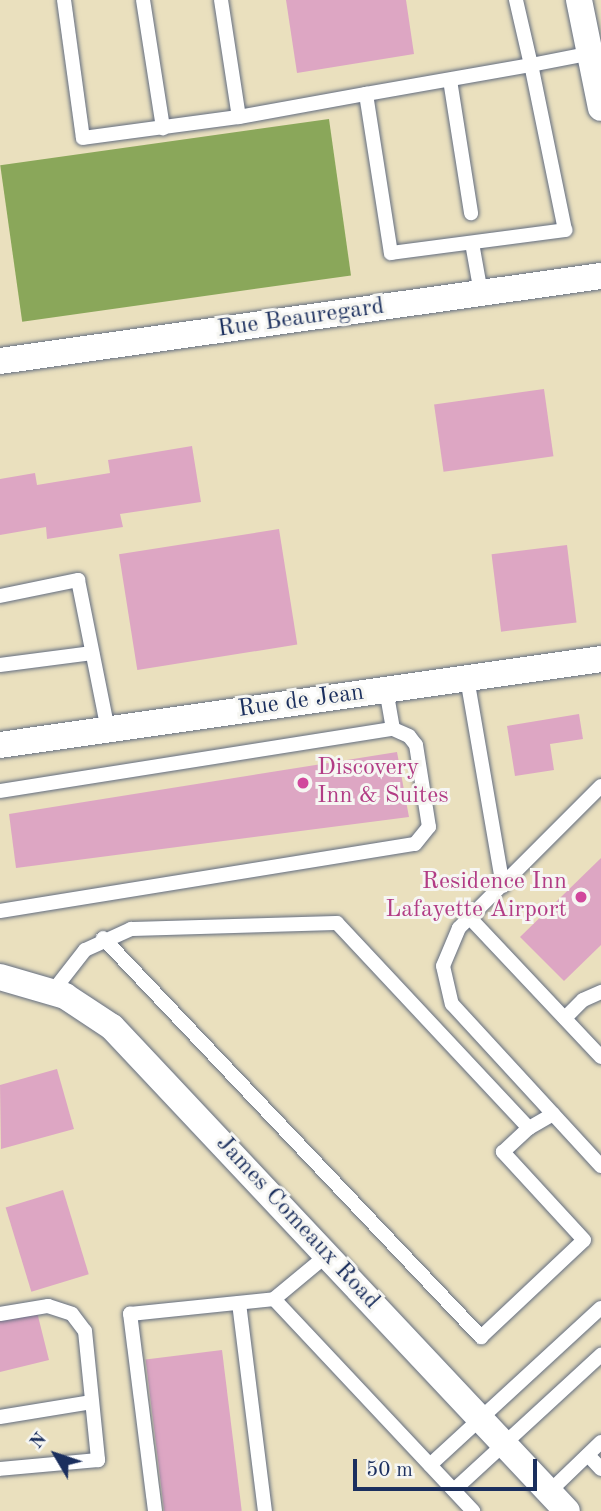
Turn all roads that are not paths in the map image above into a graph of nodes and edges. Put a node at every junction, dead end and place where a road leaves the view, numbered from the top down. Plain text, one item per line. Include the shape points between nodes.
1 (64, 0) edge
2 (144, 0) edge
3 (221, 0) edge
4 (516, 0) edge
5 (579, 0) edge
6 (595, 52) edge
7 (531, 65) junction
8 (450, 80) junction
9 (366, 94) junction
10 (601, 108) edge
11 (239, 117) junction
12 (163, 128) junction
13 (471, 213) dead end
14 (472, 243) junction
15 (601, 276) edge
16 (481, 293) junction
17 (0, 361) edge
18 (0, 596) edge
19 (92, 653) junction
20 (601, 659) edge
21 (0, 665) edge
22 (467, 678) junction
23 (386, 690) junction
24 (394, 729) junction
25 (108, 730) junction
26 (0, 745) edge
27 (601, 786) edge
28 (0, 791) edge
29 (503, 886) junction
30 (0, 911) edge
31 (470, 918) junction
32 (103, 938) junction
33 (0, 977) edge
34 (53, 991) junction
35 (601, 992) edge
36 (565, 1018) junction
37 (601, 1057) edge
38 (553, 1114) junction
39 (529, 1128) junction
40 (601, 1166) edge
41 (327, 1255) junction
42 (274, 1299) junction
43 (239, 1303) junction
44 (601, 1308) edge
45 (0, 1313) edge
46 (601, 1355) edge
47 (92, 1402) junction
48 (0, 1418) edge
49 (481, 1420) junction
50 (601, 1442) edge
51 (505, 1446) junction
52 (587, 1455) junction
53 (430, 1465) junction
54 (0, 1469) edge
55 (601, 1469) edge
56 (454, 1490) junction
57 (558, 1505) edge
58 (155, 1511) edge
59 (265, 1511) edge
60 (473, 1511) edge

1 - 12 lane via 83,138
2 - 12 lane
3 - 11 lane
4 - 7 lane
5 - 6 street
6 - 7 lane
6 - 10 street
7 - 8 lane
7 - 14 lane via 565,230
8 - 9 lane
8 - 13 lane
9 - 11 lane
9 - 14 lane via 391,253
11 - 12 lane
14 - 16 lane
15 - 16 street, Rue Beauregard
16 - 17 street, Rue Beauregard
18 - 19 lane via 78,580
19 - 21 lane
19 - 25 lane
20 - 22 street, Rue de Jean
22 - 23 street, Rue de Jean
22 - 29 lane
23 - 24 lane
23 - 25 street, Rue de Jean
24 - 28 lane
24 - 30 lane via 416,745 429,827 415,844
25 - 26 street, Rue de Jean
27 - 29 lane
29 - 31 lane
31 - 36 lane
31 - 38 lane via 449,945 443,966 452,1004
32 - 34 lane via 85,950
32 - 39 lane via 131,929 337,923
32 - 39 lane via 481,1337 584,1240 503,1152
33 - 34 street, James Comeaux Road
34 - 41 street, James Comeaux Road via 86,1008 126,1042
35 - 36 lane via 583,1000
36 - 37 lane
38 - 39 lane
38 - 40 lane
41 - 42 lane
41 - 49 street, James Comeaux Road
42 - 43 lane
42 - 53 lane
43 - 58 lane via 130,1314
43 - 59 lane
44 - 49 lane
45 - 47 lane via 48,1306 72,1314 85,1331
46 - 51 lane
47 - 48 lane
47 - 54 lane via 97,1460
49 - 51 street, James Comeaux Road
49 - 53 lane
50 - 52 lane
51 - 56 lane
51 - 57 street, James Comeaux Road
52 - 55 lane
52 - 57 lane
53 - 56 lane
56 - 60 lane

